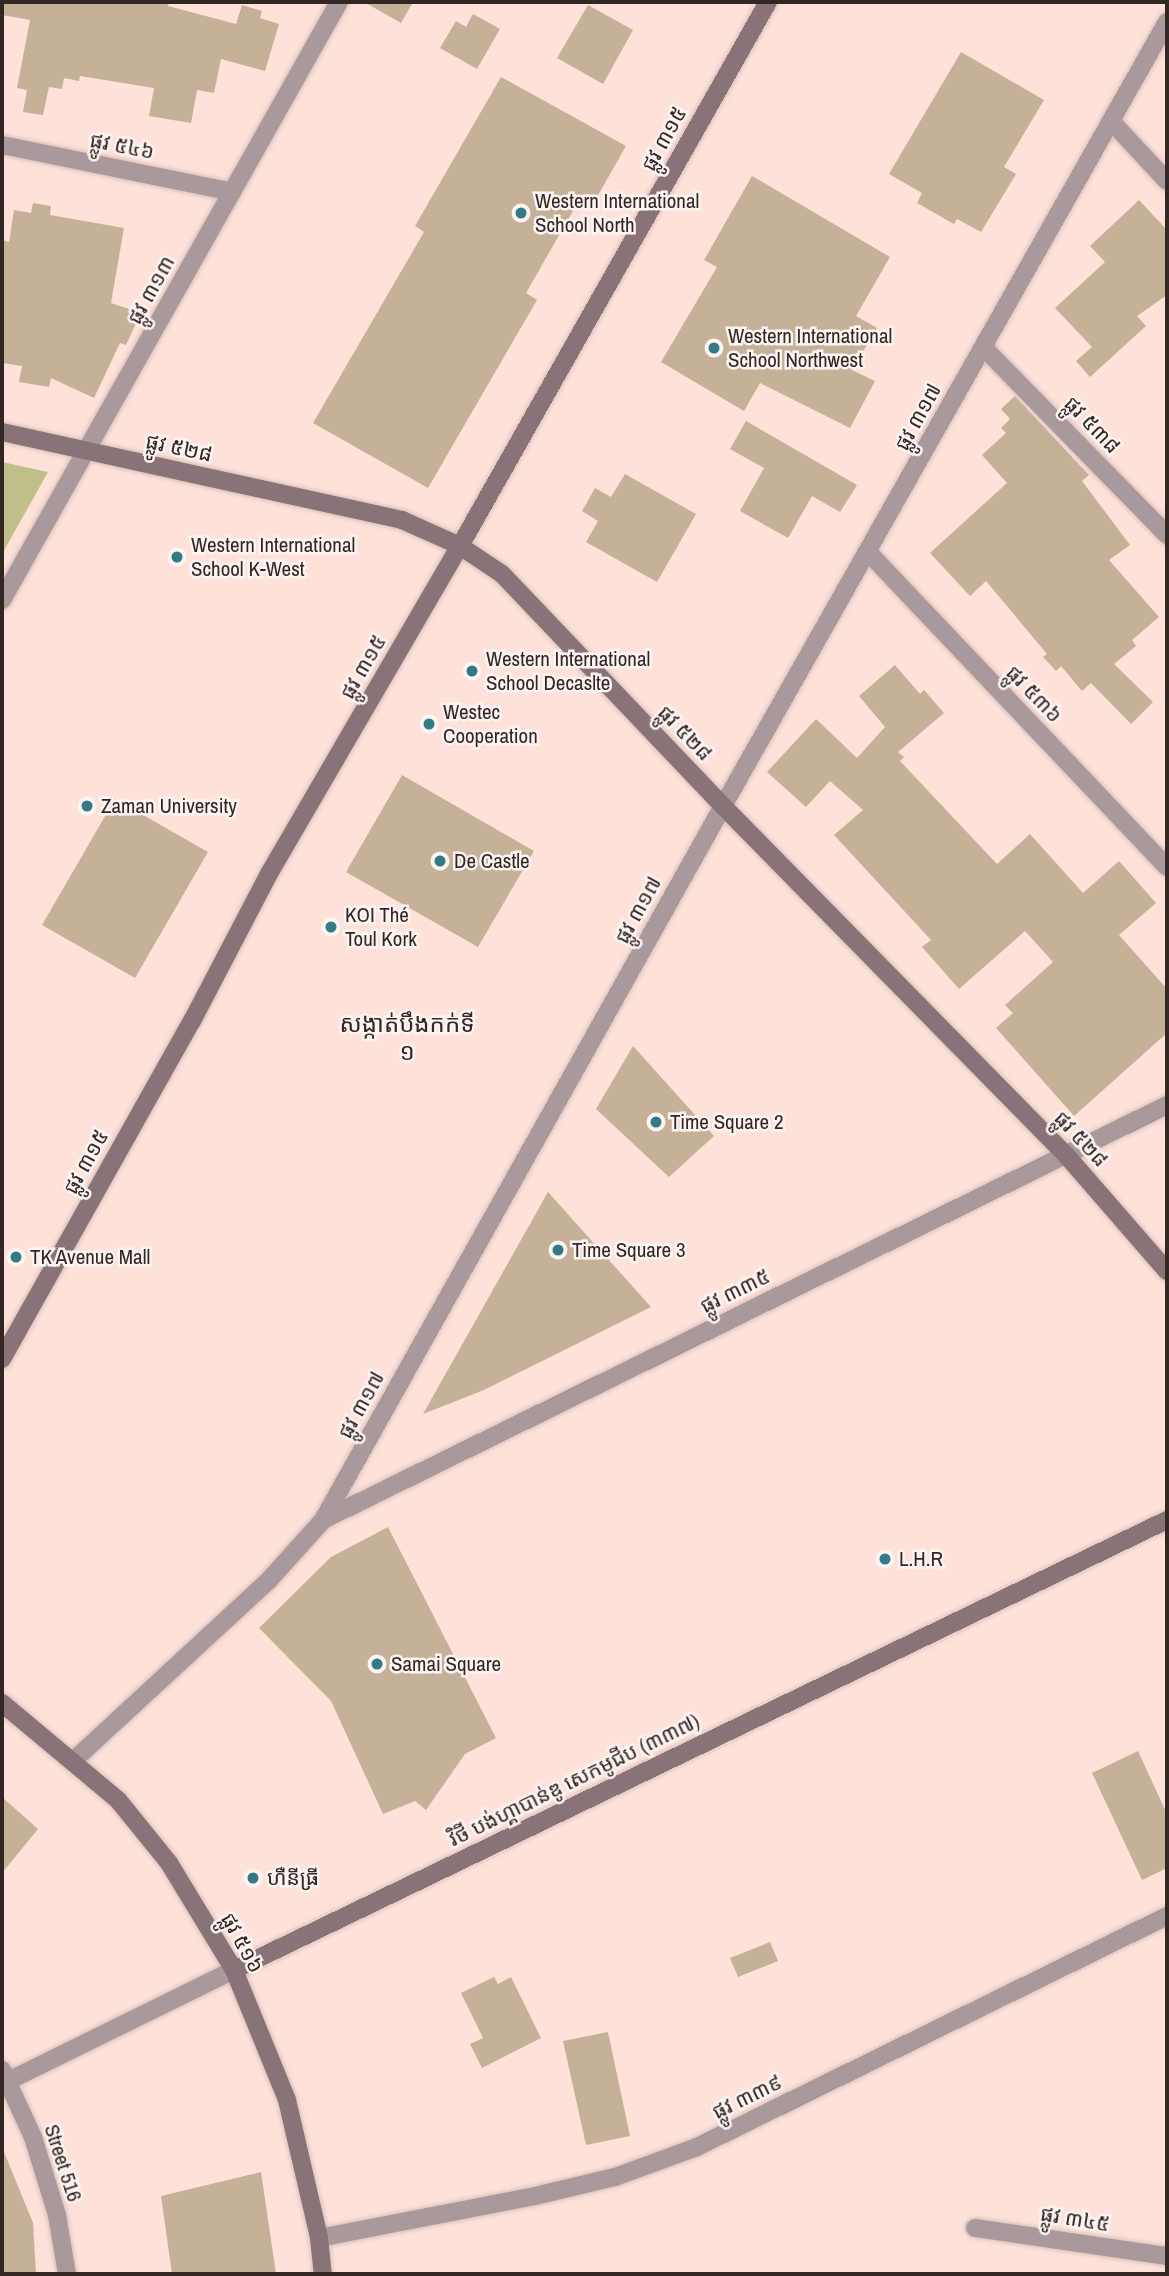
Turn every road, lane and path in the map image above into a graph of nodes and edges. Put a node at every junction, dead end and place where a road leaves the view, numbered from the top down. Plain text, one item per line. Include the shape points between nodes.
1 (339, 2) edge
2 (768, 2) edge
3 (1167, 22) edge
4 (1111, 121) junction
5 (2, 145) edge
6 (1167, 181) edge
7 (232, 192) junction
8 (984, 348) junction
9 (2, 432) edge
10 (86, 450) junction
11 (1167, 535) edge
12 (460, 546) junction
13 (868, 552) junction
14 (2, 600) edge
15 (723, 806) junction
16 (1167, 867) edge
17 (1167, 1105) edge
18 (1066, 1155) junction
19 (1167, 1271) edge
20 (2, 1359) edge
21 (323, 1520) junction
22 (1167, 1520) edge
23 (2, 1703) edge
24 (73, 1761) junction
25 (1167, 1916) edge
26 (234, 1970) junction
27 (4, 2078) edge
28 (975, 2228) dead end
29 (319, 2238) junction
30 (1167, 2256) edge
31 (67, 2274) edge
32 (323, 2274) edge

1 - 7 street, ផ្លូវ ៣១៣
2 - 12 street, ផ្លូវ ៣១៥
3 - 4 street, ផ្លូវ ៣១៧
4 - 6 street
4 - 8 street, ផ្លូវ ៣១៧
5 - 7 street, ផ្លូវ ៥៤៦
7 - 10 street, ផ្លូវ ៣១៣
8 - 11 street, ផ្លូវ ៥៣៨
8 - 13 street, ផ្លូវ ៣១៧
9 - 10 street, ផ្លូវ ៥២៨
10 - 12 street, ផ្លូវ ៥២៨ via 402,520
10 - 14 street, ផ្លូវ ៣១៣
12 - 15 street, ផ្លូវ ៥២៨ via 502,574
12 - 20 street, ផ្លូវ ៣១៥ via 270,872 192,1021
13 - 15 street, ផ្លូវ ៣១៧
13 - 16 street, ផ្លូវ ៥៣៦
15 - 18 street, ផ្លូវ ៥២៨
15 - 21 street, ផ្លូវ ៣១៧
17 - 18 street, ផ្លូវ ៣៣៥
18 - 19 street, ផ្លូវ ៥២៨
18 - 21 street, ផ្លូវ ៣៣៥
21 - 24 street, ផ្លូវ ៣១៧ via 269,1580
22 - 26 street, វិថី បង់ហ្គាបាន់ឌូ សេកមូជីប (៣៣៧)
23 - 24 street, ផ្លូវ ៥១៦
24 - 26 street, ផ្លូវ ៥១៦ via 118,1800 169,1863
25 - 29 street, ផ្លូវ ៣៣៩ via 697,2147 615,2177
26 - 27 street, វិថី បង់ហ្គាបាន់ឌូ សេកមូជីប (៣៣៧)
26 - 29 street, ផ្លូវ ៥១៦ via 287,2101
27 - 31 street, Street 516 via 41,2163 57,2215
28 - 30 street, ផ្លូវ ៣៤៥
29 - 32 street, ផ្លូវ ៥១៦

